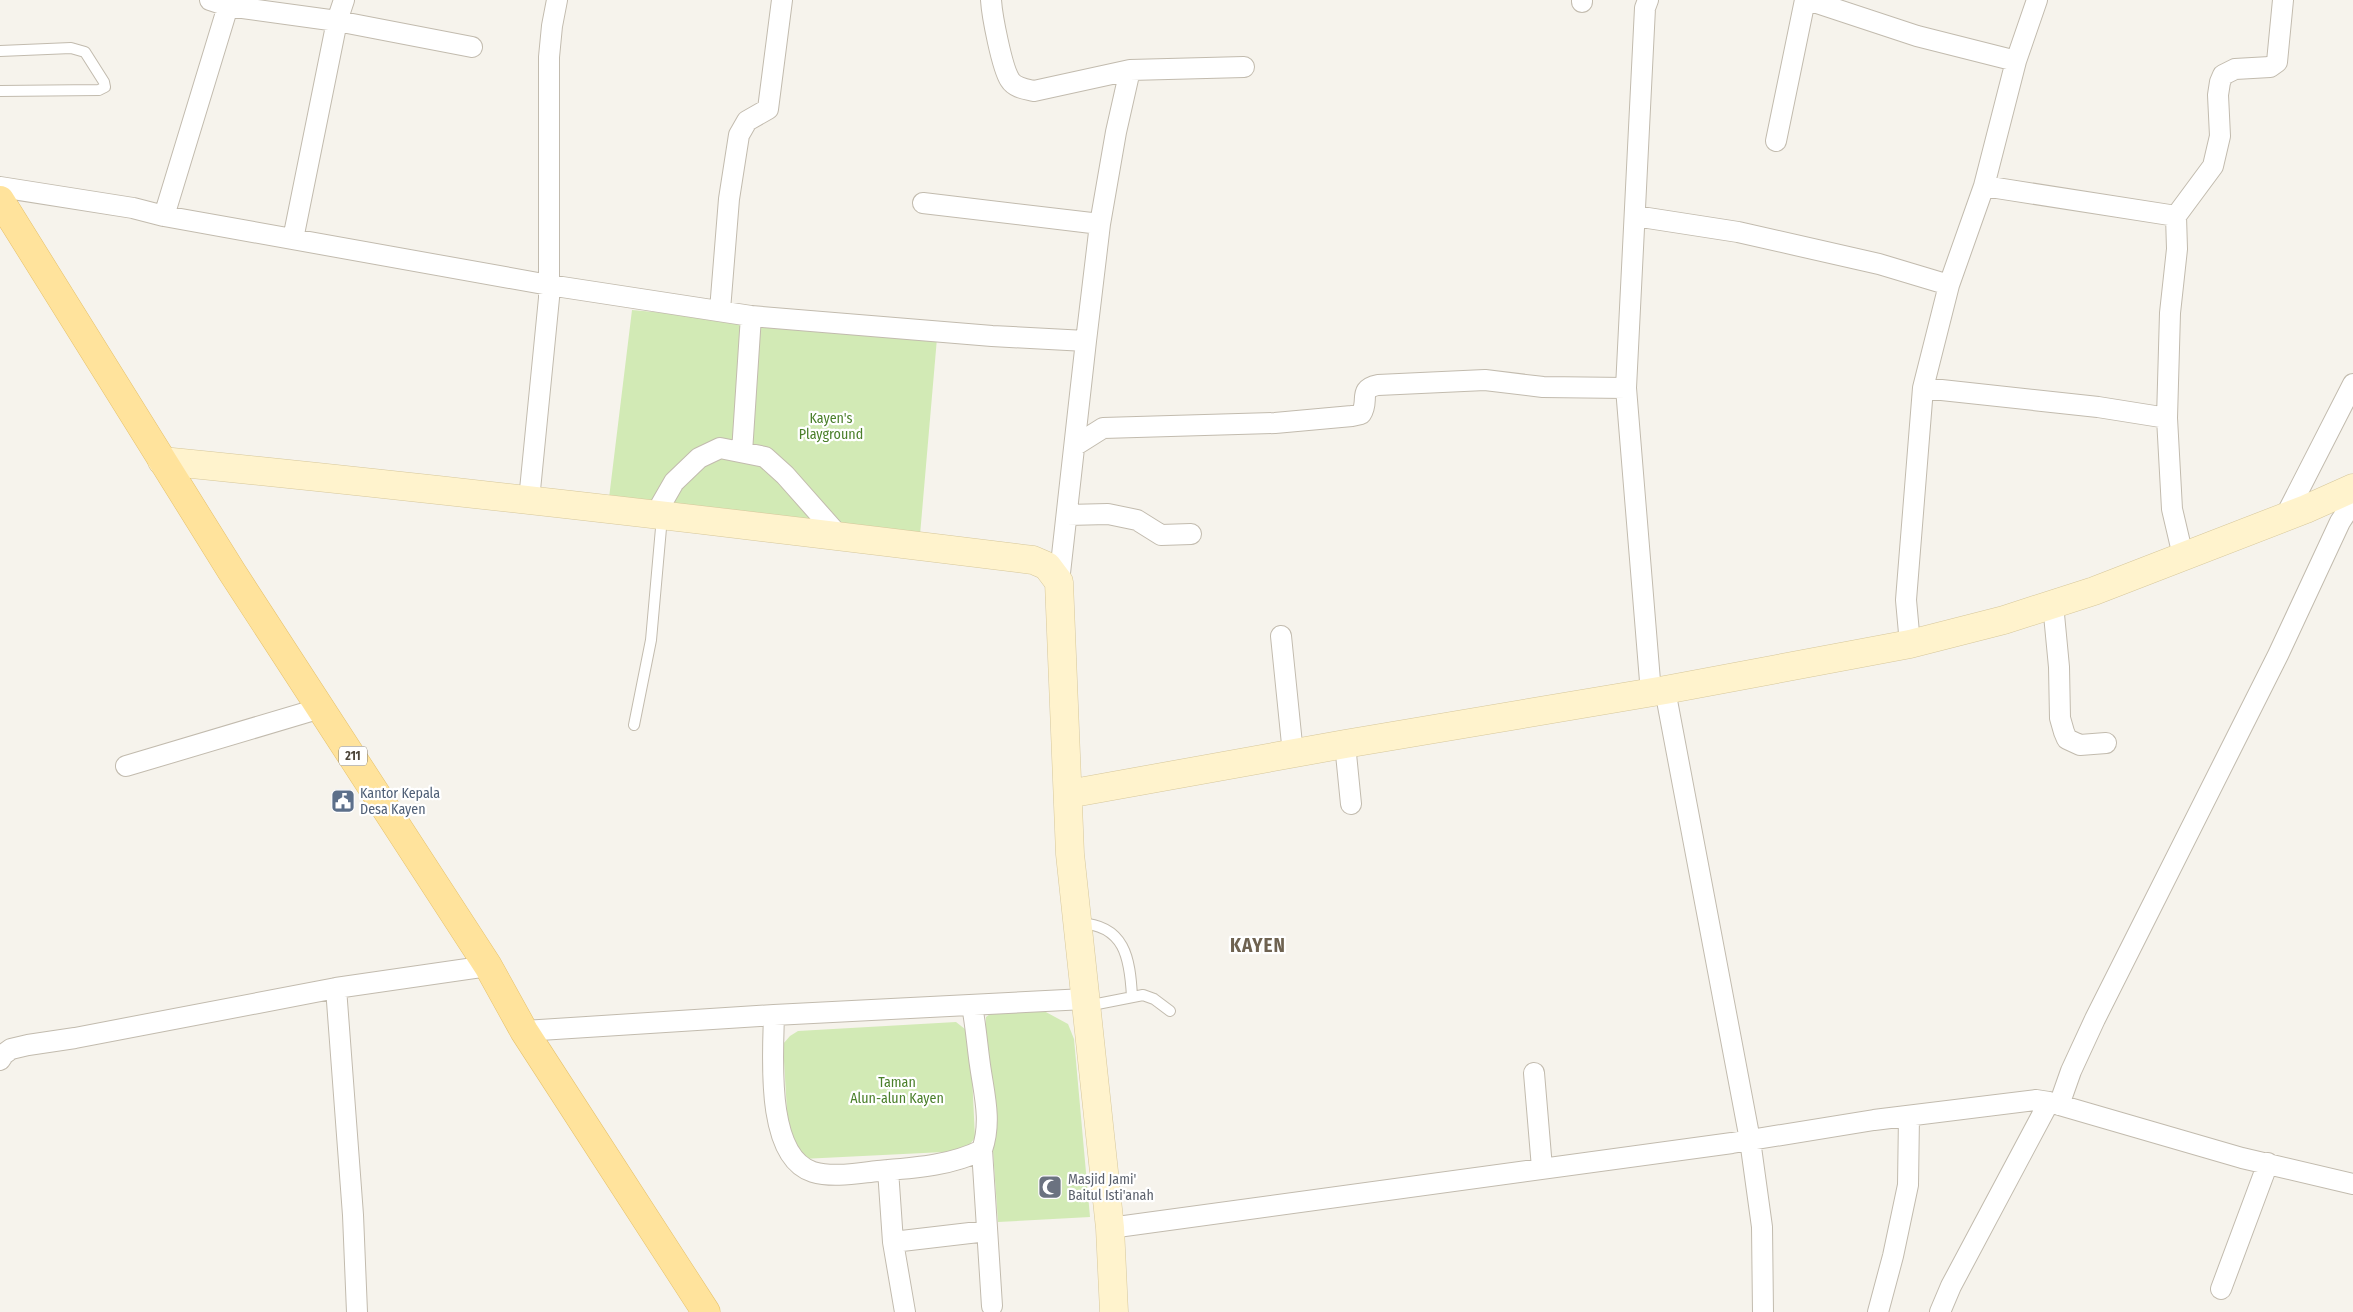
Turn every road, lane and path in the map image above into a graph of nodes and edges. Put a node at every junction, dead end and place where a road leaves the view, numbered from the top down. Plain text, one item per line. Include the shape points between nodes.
1 (344, 0) edge
2 (557, 0) edge
3 (782, 0) edge
4 (991, 0) edge
5 (1648, 0) edge
6 (1806, 0) edge
7 (2037, 0) edge
8 (2283, 0) edge
9 (219, 3) edge
10 (337, 22) junction
11 (472, 46) dead end
12 (0, 51) edge
13 (2016, 61) junction
14 (1244, 67) dead end
15 (1130, 70) junction
16 (0, 91) edge
17 (1776, 141) dead end
18 (1984, 186) junction
19 (0, 187) edge
20 (0, 200) edge
21 (923, 203) dead end
22 (164, 216) junction
23 (1636, 216) junction
24 (2176, 216) junction
25 (1100, 224) junction
26 (293, 239) junction
27 (549, 285) junction
28 (1949, 285) junction
29 (720, 310) junction
30 (752, 316) junction
31 (1086, 341) junction
32 (2353, 384) edge
33 (1626, 388) junction
34 (1924, 388) junction
35 (2167, 418) junction
36 (1076, 445) junction
37 (742, 452) junction
38 (162, 461) junction
39 (2346, 496) edge
40 (530, 500) junction
41 (2295, 513) junction
42 (658, 515) junction
43 (1067, 515) junction
44 (1191, 534) dead end
45 (839, 536) junction
46 (2183, 556) junction
47 (1060, 582) junction
48 (2053, 604) junction
49 (1281, 636) dead end
50 (1910, 644) junction
51 (1658, 691) junction
52 (321, 708) junction
53 (634, 725) dead end
54 (2106, 743) dead end
55 (1345, 744) junction
56 (1294, 754) junction
57 (126, 766) dead end
58 (1068, 794) junction
59 (1351, 804) dead end
60 (1077, 923) junction
61 (488, 966) junction
62 (336, 988) junction
63 (1132, 996) junction
64 (1086, 1003) junction
65 (972, 1006) junction
66 (1170, 1011) dead end
67 (774, 1015) junction
68 (524, 1030) junction
69 (4, 1053) edge
70 (1534, 1073) dead end
71 (2041, 1102) junction
72 (1909, 1116) junction
73 (1750, 1140) junction
74 (982, 1150) junction
75 (2268, 1163) junction
76 (1542, 1168) junction
77 (888, 1170) junction
78 (2353, 1184) edge
79 (1110, 1228) junction
80 (987, 1231) junction
81 (893, 1242) junction
82 (2221, 1289) dead end
83 (992, 1306) dead end
84 (357, 1312) edge
85 (706, 1312) edge
86 (905, 1312) edge
87 (1114, 1312) edge
88 (1763, 1312) edge
89 (1878, 1312) edge
90 (1940, 1312) edge

1 - 10 street
2 - 27 street via 549,57
3 - 29 street via 768,109 747,121 739,135 729,198
4 - 15 street via 1005,66 1010,80 1018,88 1034,91
5 - 23 street via 1645,8
6 - 13 street via 1917,36
6 - 17 street
7 - 13 street
8 - 24 street via 2277,62 2270,67 2235,69 2223,75 2218,95 2220,136 2213,166
9 - 10 street
9 - 22 street
10 - 11 street
10 - 26 street
12 - 16 lane via 71,48 86,52 105,87 100,90
13 - 18 street
14 - 15 street
15 - 25 street
18 - 24 street
18 - 28 street
19 - 22 street
20 - 38 main road, 211
21 - 25 street
22 - 26 street
23 - 28 street via 1738,232 1878,264
23 - 33 street
24 - 35 street
25 - 31 street
26 - 27 street
27 - 29 street
27 - 40 street
28 - 34 street
29 - 30 street
30 - 31 street
30 - 37 street
31 - 36 street
32 - 41 street
33 - 36 street via 1543,387 1485,380 1378,385 1366,391 1361,414 1352,416 1275,423 1103,428
33 - 51 street
34 - 35 street
34 - 50 street via 1906,600
35 - 46 street via 2172,509
36 - 43 street
37 - 42 street via 720,448 698,458 674,482
37 - 45 street via 765,457 785,474
38 - 40 street
38 - 52 main road, 211
39 - 41 street
39 - 71 street via 2340,522 2278,655 2071,1071
40 - 42 street
41 - 46 street
42 - 45 street
42 - 53 lane via 651,640
43 - 44 street via 1108,514 1137,520 1161,535
43 - 47 street
45 - 47 street via 1033,560 1046,566
46 - 48 street
47 - 58 street
48 - 50 street
48 - 54 street via 2060,718 2064,732 2080,745
49 - 56 street
50 - 51 street
51 - 55 street
51 - 73 street
52 - 57 street
52 - 61 main road, 211
55 - 56 street
55 - 59 street
56 - 58 street
58 - 60 street
60 - 63 lane via 1096,924 1126,952
60 - 64 street
61 - 62 street
61 - 68 main road, 211
62 - 69 street
62 - 84 street
63 - 64 lane
63 - 66 lane via 1154,999
64 - 65 street
64 - 79 street
65 - 67 street
65 - 74 street via 987,1112 988,1133
67 - 68 street
67 - 77 street via 778,1128 784,1145 796,1162 813,1172 834,1174
68 - 85 main road, 211
70 - 76 street
71 - 72 street
71 - 75 street
71 - 90 street
72 - 73 street
72 - 89 street via 1908,1186
73 - 76 street
73 - 88 street via 1762,1227
74 - 77 street via 966,1158 930,1166
74 - 80 street
75 - 78 street
75 - 82 street
76 - 79 street
77 - 81 street
79 - 87 street
80 - 81 street
80 - 83 street
81 - 86 street

